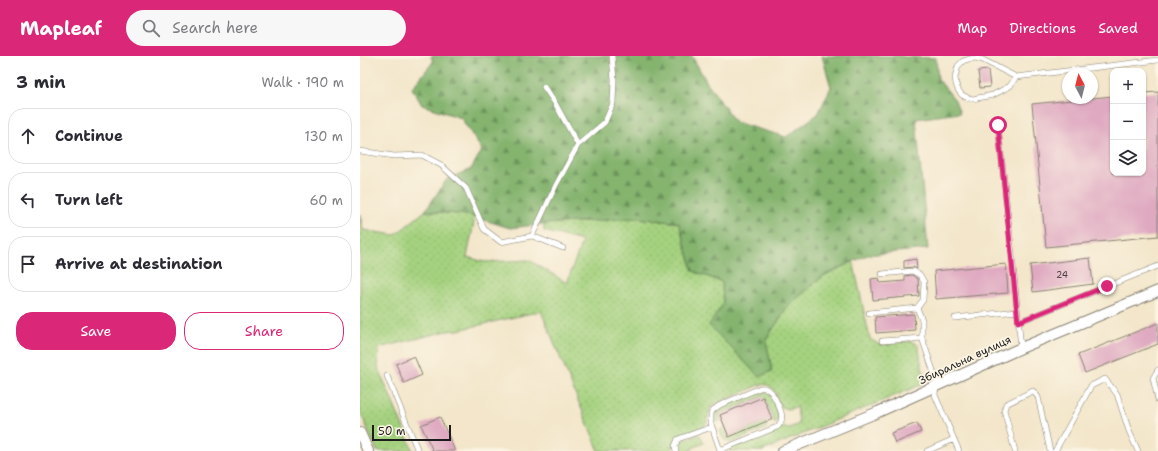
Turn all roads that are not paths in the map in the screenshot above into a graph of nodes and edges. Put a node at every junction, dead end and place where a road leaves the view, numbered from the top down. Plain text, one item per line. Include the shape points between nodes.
1 (612, 56) edge
2 (1158, 60) edge
3 (1016, 78) junction
4 (544, 87) dead end
5 (998, 125) dead end
6 (578, 145) junction
7 (360, 151) edge
8 (532, 236) junction
9 (563, 248) dead end
10 (1158, 266) edge
11 (882, 274) dead end
12 (1158, 291) edge
13 (917, 308) junction
14 (1017, 311) junction
15 (869, 313) dead end
16 (955, 318) dead end
17 (1018, 322) junction
18 (922, 338) junction
19 (882, 341) dead end
20 (1020, 348) junction
21 (1158, 370) edge
22 (387, 376) dead end
23 (936, 387) junction
24 (1158, 400) edge
25 (712, 427) junction
26 (360, 433) edge
27 (954, 439) junction
28 (364, 447) edge
29 (721, 450) edge
30 (418, 451) edge
31 (676, 451) edge
32 (783, 451) edge
33 (927, 451) edge
34 (959, 451) edge
35 (1014, 451) edge
36 (1050, 451) edge
37 (1055, 451) edge
38 (1138, 451) edge

1 - 6 lane via 613,103 604,122
2 - 3 lane
3 - 3 lane via 976,58 963,61 958,66 955,78 962,95 974,99 993,95 1010,86
4 - 6 lane
5 - 14 lane
6 - 8 lane
7 - 8 lane via 394,156 422,155 441,165 466,188 484,229 501,242
8 - 9 lane
10 - 17 lane
11 - 13 lane via 913,271 920,275 924,282 923,300
12 - 20 street, Збиральна вулиця
13 - 15 lane
13 - 18 lane via 922,320
14 - 16 lane
14 - 17 lane
17 - 20 lane
18 - 19 lane
18 - 23 lane via 936,379
20 - 23 street, Збиральна вулиця
21 - 24 lane via 1153,378
22 - 30 lane
23 - 27 lane via 935,395
23 - 32 street, Збиральна вулиця
25 - 29 lane
25 - 29 lane via 712,413 716,407 763,388 772,393 782,416 781,424 777,427
25 - 31 lane via 678,440 675,444
26 - 28 street
27 - 33 lane
27 - 34 lane
35 - 36 lane via 1004,410 1006,404 1033,391 1038,397
37 - 38 lane via 1091,386 1105,380 1117,394

